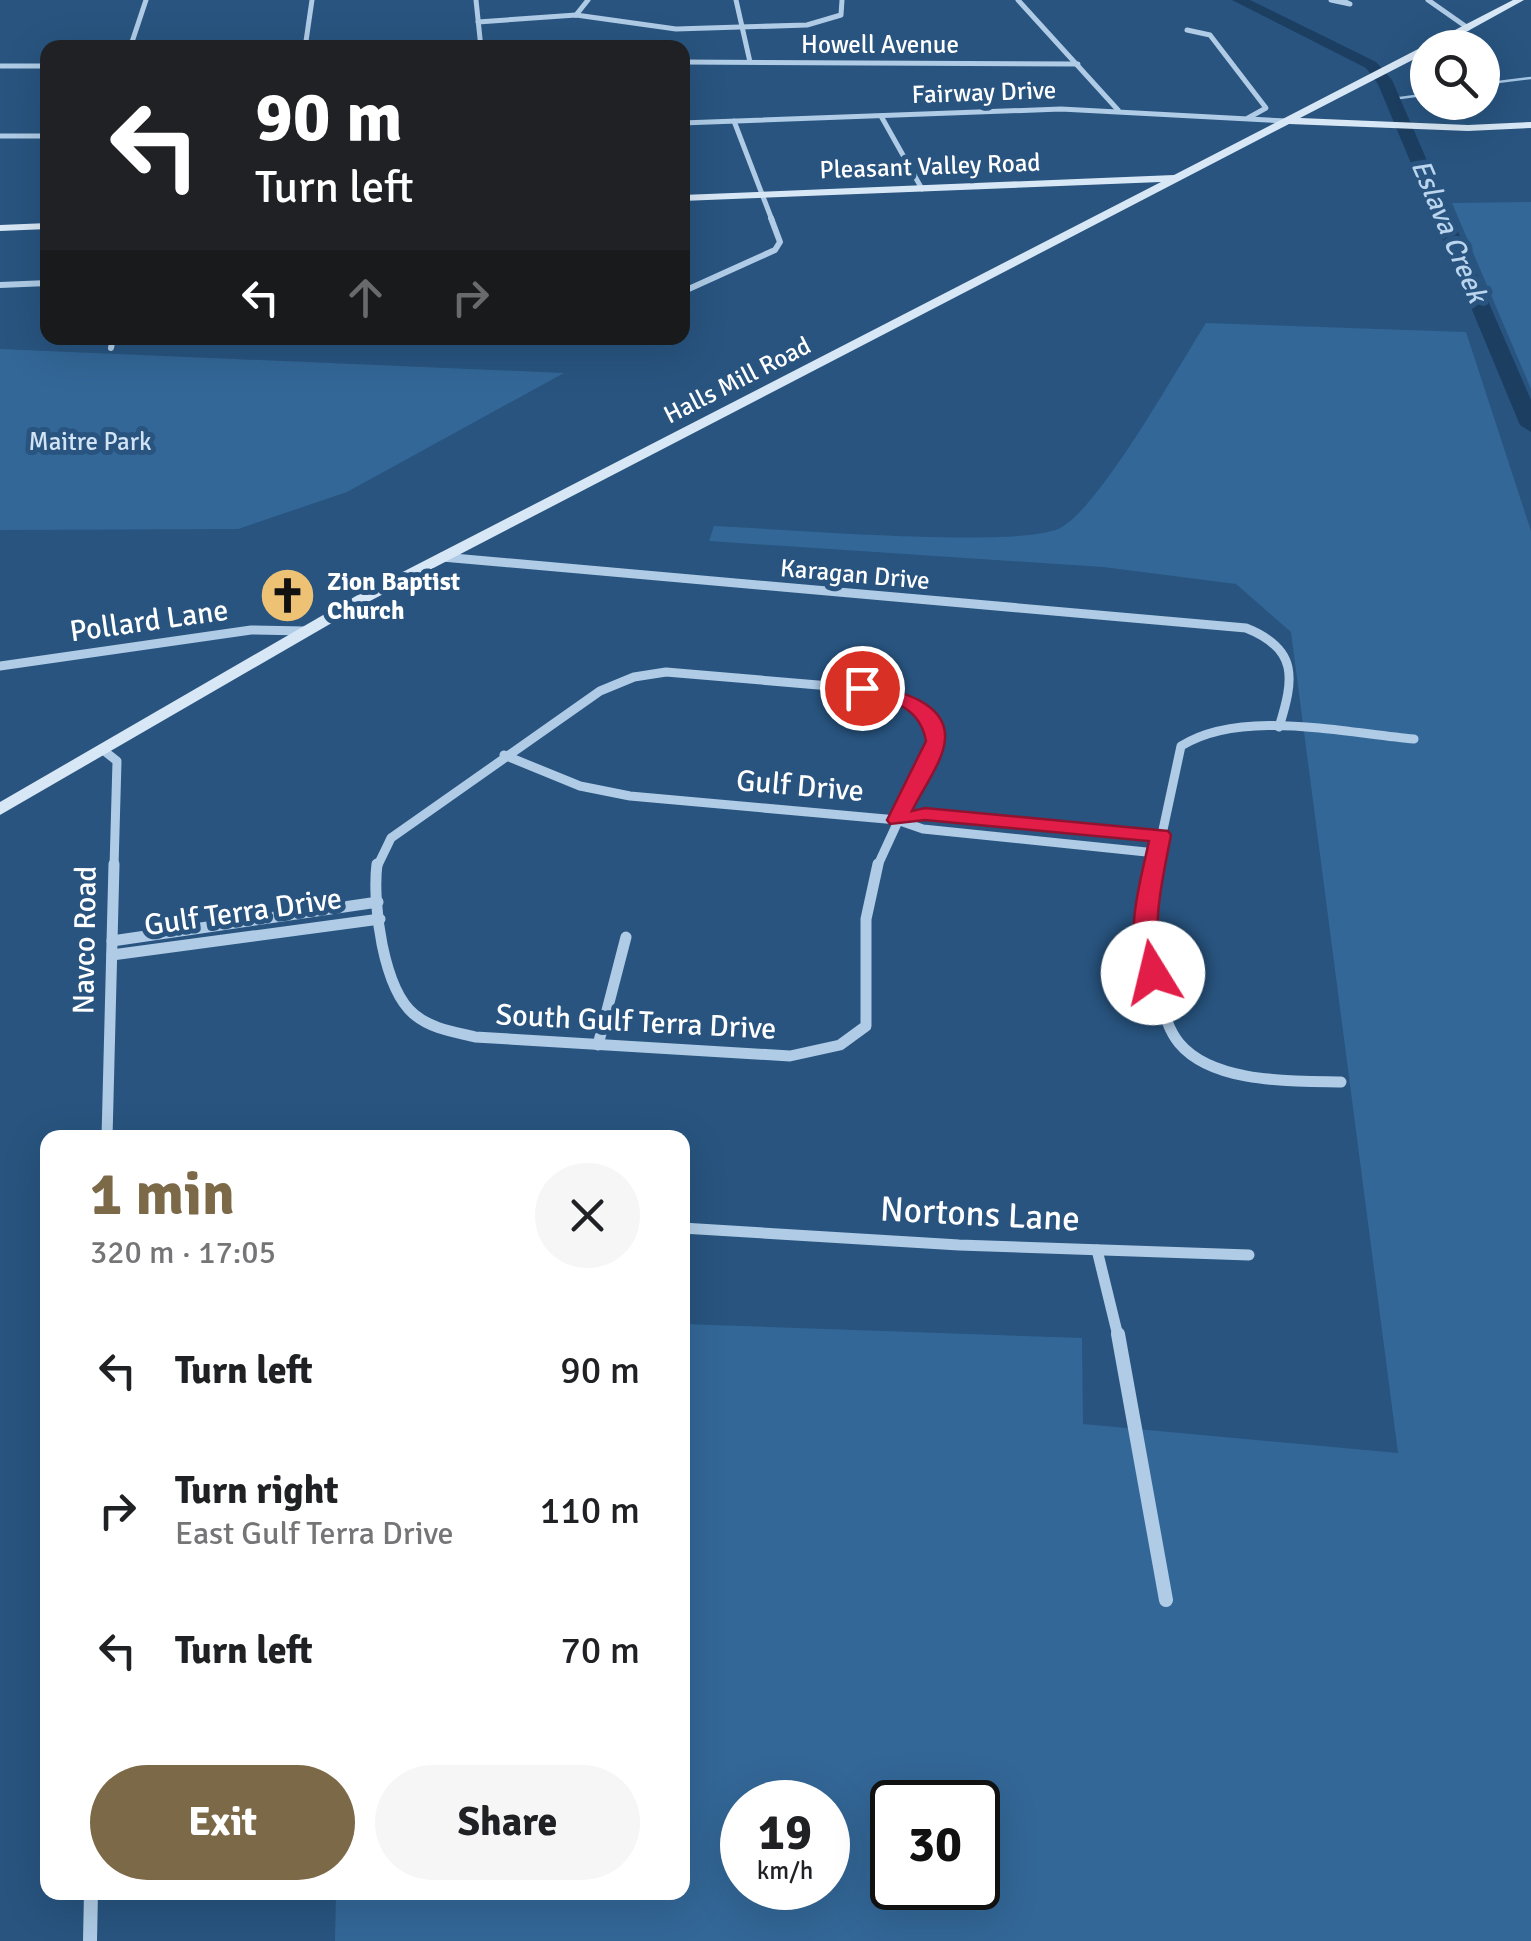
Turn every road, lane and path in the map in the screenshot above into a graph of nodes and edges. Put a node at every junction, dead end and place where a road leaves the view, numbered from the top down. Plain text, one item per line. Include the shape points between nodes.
1 (146, 0) edge
2 (312, 0) edge
3 (476, 0) edge
4 (588, 0) edge
5 (736, 0) edge
6 (842, 0) edge
7 (1018, 0) edge
8 (1331, 0) edge
9 (1341, 0) edge
10 (1428, 0) edge
11 (1520, 0) edge
12 (576, 15) junction
13 (478, 22) junction
14 (742, 28) junction
15 (1468, 28) junction
16 (1187, 30) dead end
17 (1464, 30) edge
18 (133, 40) edge
19 (307, 40) edge
20 (480, 40) edge
21 (1410, 57) edge
22 (690, 62) edge
23 (750, 62) junction
24 (1078, 64) junction
25 (0, 66) edge
26 (40, 66) edge
27 (1118, 110) junction
28 (881, 116) junction
29 (1247, 118) junction
30 (734, 121) junction
31 (1286, 121) junction
32 (690, 122) edge
33 (1370, 125) junction
34 (1531, 125) edge
35 (0, 136) edge
36 (40, 136) edge
37 (1252, 139) junction
38 (1179, 178) junction
39 (922, 189) junction
40 (763, 195) junction
41 (690, 198) edge
42 (40, 226) edge
43 (0, 228) edge
44 (40, 282) edge
45 (0, 285) edge
46 (690, 288) edge
47 (112, 345) edge
48 (111, 348) dead end
49 (442, 558) junction
50 (305, 631) junction
51 (0, 666) edge
52 (1279, 727) junction
53 (1414, 740) dead end
54 (103, 750) junction
55 (504, 755) junction
56 (0, 810) edge
57 (897, 820) junction
58 (1018, 822) junction
59 (1160, 835) junction
60 (1016, 838) junction
61 (1156, 854) junction
62 (378, 902) junction
63 (380, 918) junction
64 (626, 937) dead end
65 (112, 942) junction
66 (112, 955) junction
67 (598, 1045) junction
68 (1341, 1082) dead end
69 (107, 1130) edge
70 (690, 1228) edge
71 (1096, 1250) junction
72 (1249, 1255) dead end
73 (1166, 1600) dead end
74 (91, 1900) edge
75 (90, 1941) edge

1 - 18 street
2 - 19 street
3 - 13 street
4 - 12 street
5 - 14 street
6 - 14 street via 840,15 824,22
7 - 24 street
8 - 9 street via 1350,4
10 - 15 street
11 - 15 street, Halls Mill Road
12 - 13 street
12 - 14 street via 657,28
13 - 20 street
14 - 23 street
15 - 17 street, Halls Mill Road
16 - 29 street via 1210,35 1256,91 1266,108
21 - 31 street, Halls Mill Road
22 - 23 street, Howell Avenue
23 - 24 street, Howell Avenue
24 - 27 street
25 - 26 street
27 - 28 street, Fairway Drive
27 - 29 street, Fairway Drive
28 - 30 street, Fairway Drive
28 - 39 street
29 - 31 street, Fairway Drive
30 - 32 street, Fairway Drive
30 - 40 street
31 - 33 street
31 - 37 street, Halls Mill Road
33 - 34 street
33 - 37 street
35 - 36 street
37 - 38 street, Halls Mill Road
38 - 39 street, Pleasant Valley Road
38 - 49 street, Halls Mill Road
39 - 40 street, Pleasant Valley Road
40 - 41 street, Pleasant Valley Road
40 - 46 street via 778,246
42 - 43 street
44 - 45 street
47 - 48 street
49 - 50 street, Halls Mill Road
49 - 52 street, Karagan Drive via 1215,623 1264,633 1288,658 1290,684
50 - 51 street, Pollard Lane via 251,630
50 - 54 street, Halls Mill Road
52 - 53 street
52 - 59 street via 1208,730 1181,746
54 - 56 street, Halls Mill Road
54 - 65 street, Navco Road via 117,761
55 - 57 street, Gulf Drive via 580,786 630,796
55 - 57 street, South Gulf Terra Drive via 617,684 666,672 834,684 909,699 931,723 936,741
55 - 62 street, South Gulf Terra Drive via 391,838 377,865
57 - 58 street via 925,814
57 - 60 street, Gulf Drive via 923,829
57 - 67 street, South Gulf Terra Drive via 874,872 866,917 871,1002 866,1026 854,1038 790,1056
58 - 59 street
58 - 60 street
59 - 61 street
60 - 61 street, Gulf Drive
61 - 68 street via 1145,946 1169,1028 1218,1069
62 - 63 street, South Gulf Terra Drive
62 - 65 street
63 - 66 street, Gulf Terra Drive
63 - 67 street, South Gulf Terra Drive via 394,987 409,1010 436,1026 476,1037
64 - 67 street
65 - 66 street, Navco Road
66 - 69 street, Navco Road
70 - 71 street, Nortons Lane
71 - 72 street
71 - 73 street, Nortons Lane via 1115,1317
74 - 75 street

